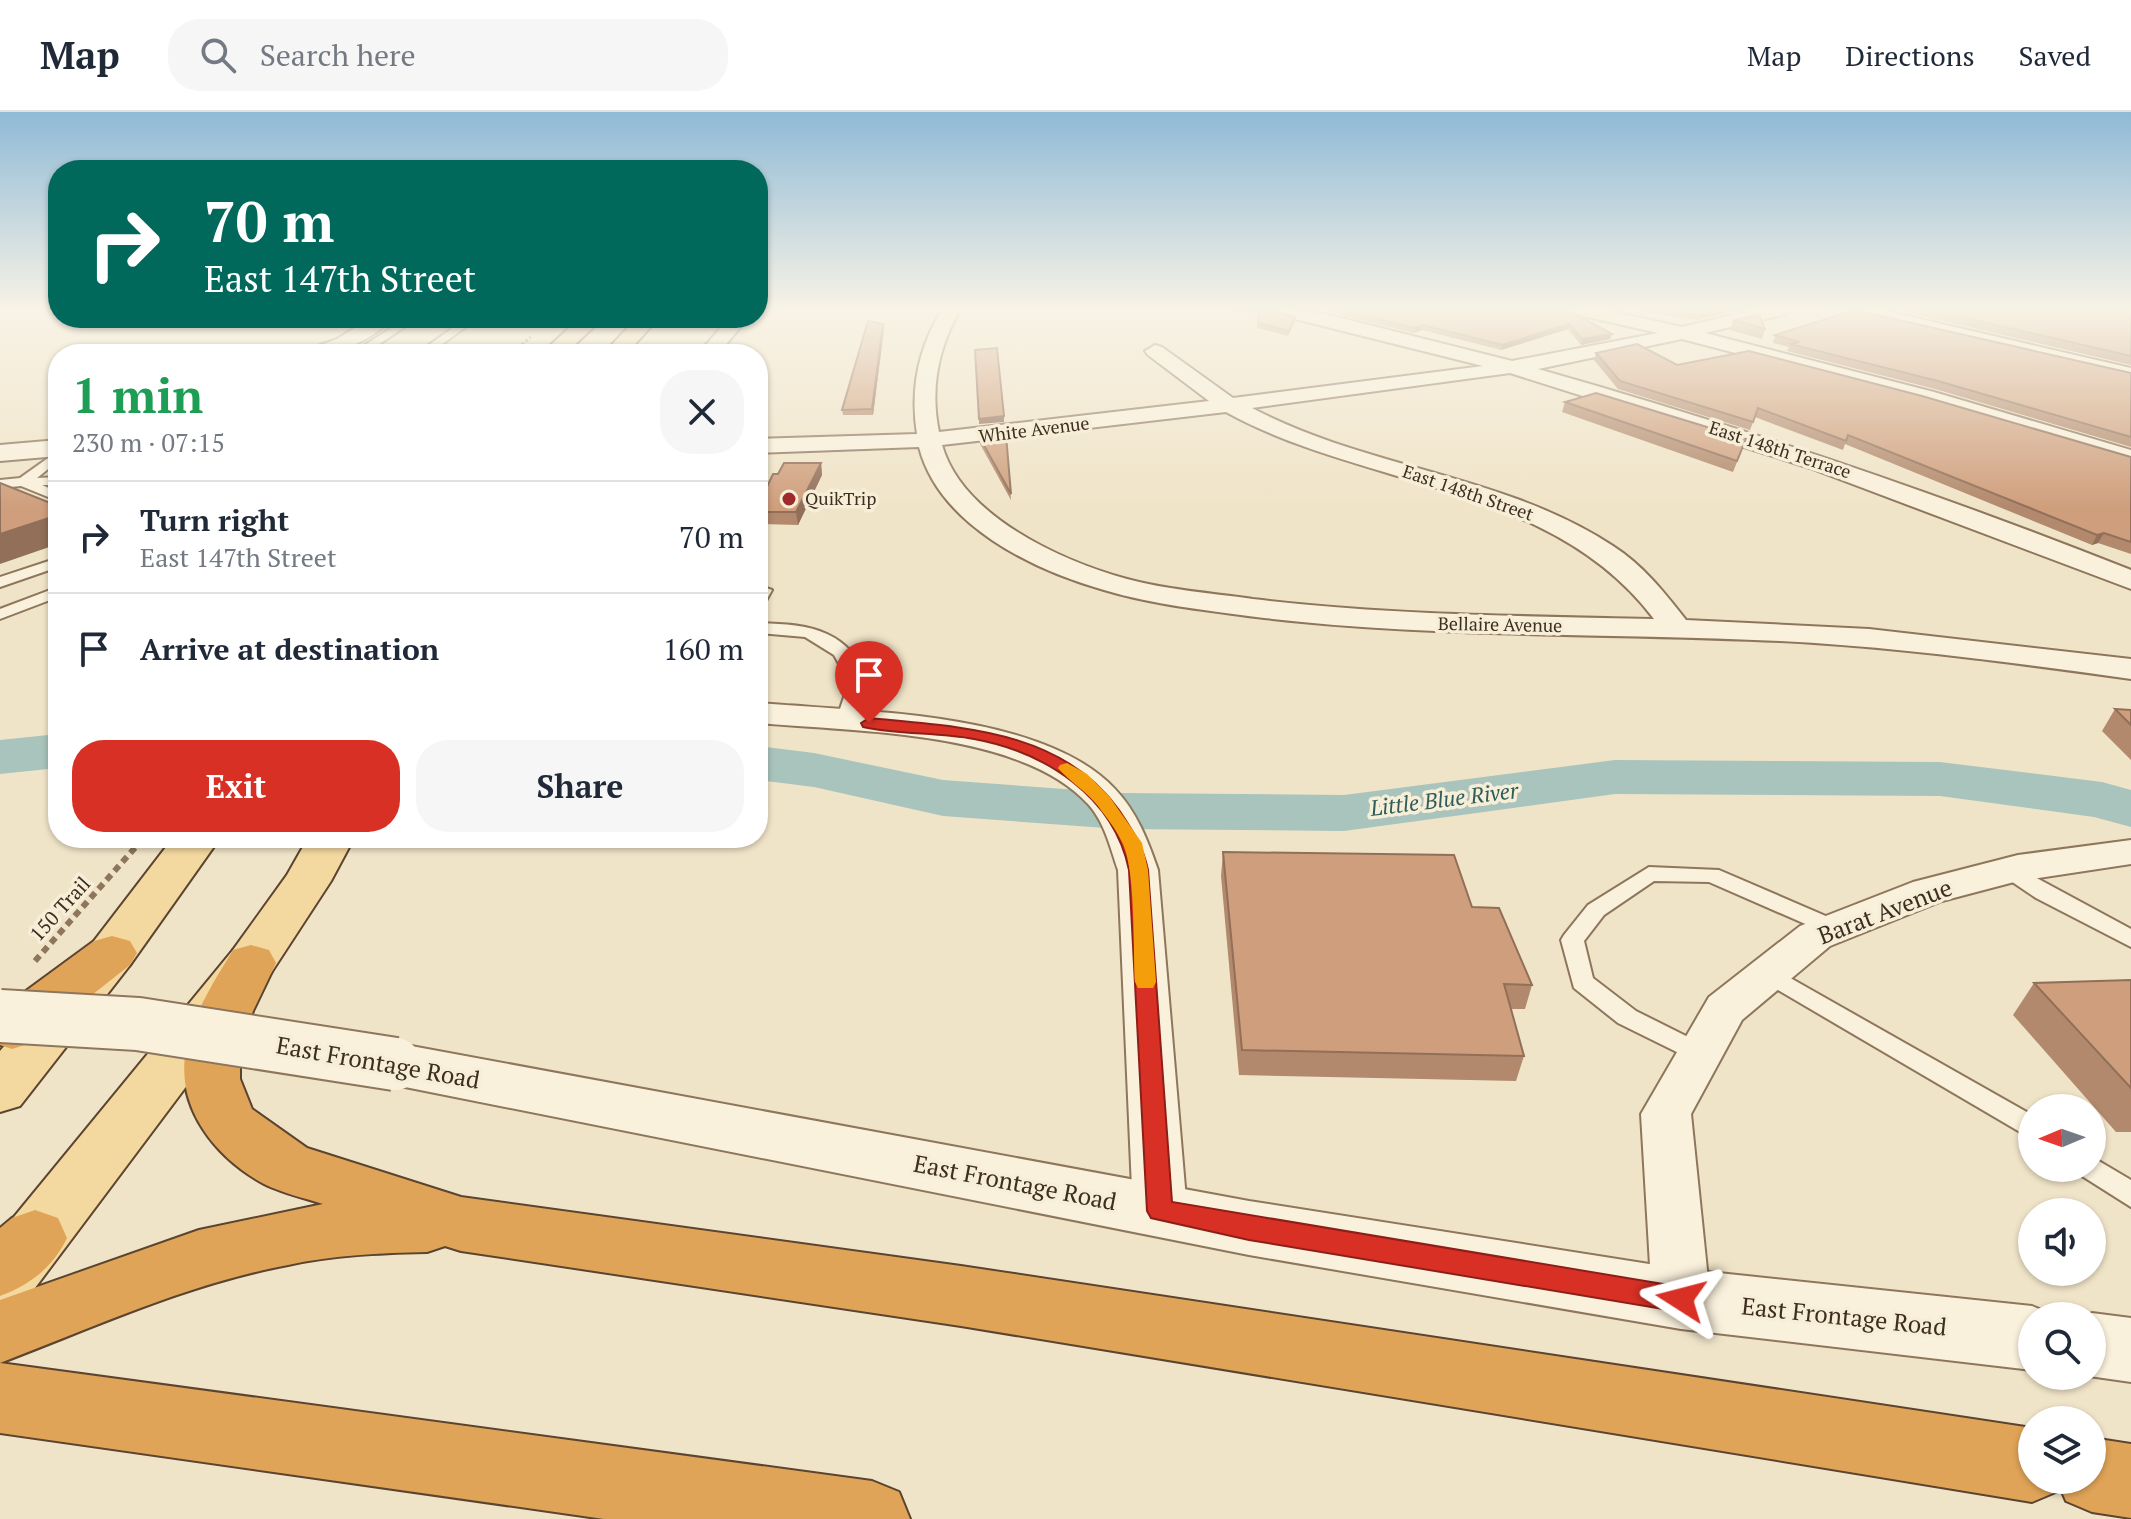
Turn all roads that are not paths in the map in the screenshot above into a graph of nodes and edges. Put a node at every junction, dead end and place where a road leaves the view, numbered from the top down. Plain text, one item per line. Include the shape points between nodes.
1 (928, 376) edge
2 (1182, 376) edge
3 (1447, 376) edge
4 (1539, 376) edge
5 (1852, 376) edge
6 (1229, 405) junction
7 (929, 442) junction
8 (768, 446) edge
9 (48, 449) edge
10 (0, 453) edge
11 (2131, 458) edge
12 (48, 463) edge
13 (48, 481) edge
14 (23, 482) junction
15 (0, 484) edge
16 (48, 493) edge
17 (48, 565) edge
18 (2131, 580) edge
19 (0, 582) edge
20 (48, 596) edge
21 (0, 614) edge
22 (768, 628) edge
23 (1677, 628) junction
24 (2131, 669) edge
25 (768, 714) edge
26 (845, 721) junction
27 (190, 848) edge
28 (325, 848) edge
29 (2131, 852) edge
30 (2009, 870) junction
31 (1834, 928) junction
32 (2131, 939) edge
33 (112, 953) junction
34 (251, 963) junction
35 (1769, 974) junction
36 (0, 1016) edge
37 (0, 1039) edge
38 (1699, 1054) junction
39 (0, 1090) edge
40 (2018, 1120) edge
41 (2106, 1178) edge
42 (2131, 1195) edge
43 (1160, 1211) junction
44 (461, 1224) junction
45 (12, 1263) edge
46 (1681, 1299) junction
47 (0, 1332) edge
48 (2018, 1336) edge
49 (2106, 1347) edge
50 (2131, 1350) edge
51 (0, 1398) edge
52 (2018, 1463) edge
53 (2106, 1477) edge
54 (2131, 1481) edge
55 (872, 1519) edge

1 - 7 street, Bellaire Avenue
2 - 6 street, East 148th Street
3 - 6 street, White Avenue
4 - 18 street, East 148th Terrace via 1854,474
5 - 11 street
6 - 7 street, White Avenue
6 - 23 street, East 148th Street via 1309,442 1463,489 1567,528 1632,571 1661,601
7 - 8 street, White Avenue
7 - 23 street, Bellaire Avenue via 941,475 987,520 1053,562 1115,584 1190,600 1364,620
9 - 10 street
12 - 14 lane
13 - 14 lane
14 - 15 lane
14 - 16 lane
17 - 19 lane
20 - 21 lane
22 - 26 lane via 823,637 842,652 857,692
23 - 24 street, Bellaire Avenue via 1823,634
25 - 26 street
26 - 43 street via 975,734 1033,749 1081,778 1133,843
27 - 33 main road
28 - 34 main road
29 - 30 street, Barat Avenue
30 - 31 street, Barat Avenue via 1928,891
30 - 32 lane
31 - 35 street, Barat Avenue via 1815,936
31 - 38 lane via 1711,875 1649,874 1596,910 1572,940 1582,982 1627,1017
33 - 37 highway
33 - 39 main road
34 - 44 highway via 213,1049 217,1101 231,1125 287,1167
34 - 45 main road
35 - 38 street, Barat Avenue via 1725,1009
35 - 40 lane
36 - 43 street, East Frontage Road, bridge via 138,1024 395,1064
38 - 46 street, Barat Avenue via 1666,1114
41 - 42 lane
43 - 46 street, East Frontage Road
44 - 47 highway via 373,1226 268,1240 145,1276
44 - 52 highway via 961,1296
46 - 48 street, East Frontage Road
49 - 50 street
51 - 55 highway
53 - 54 highway

